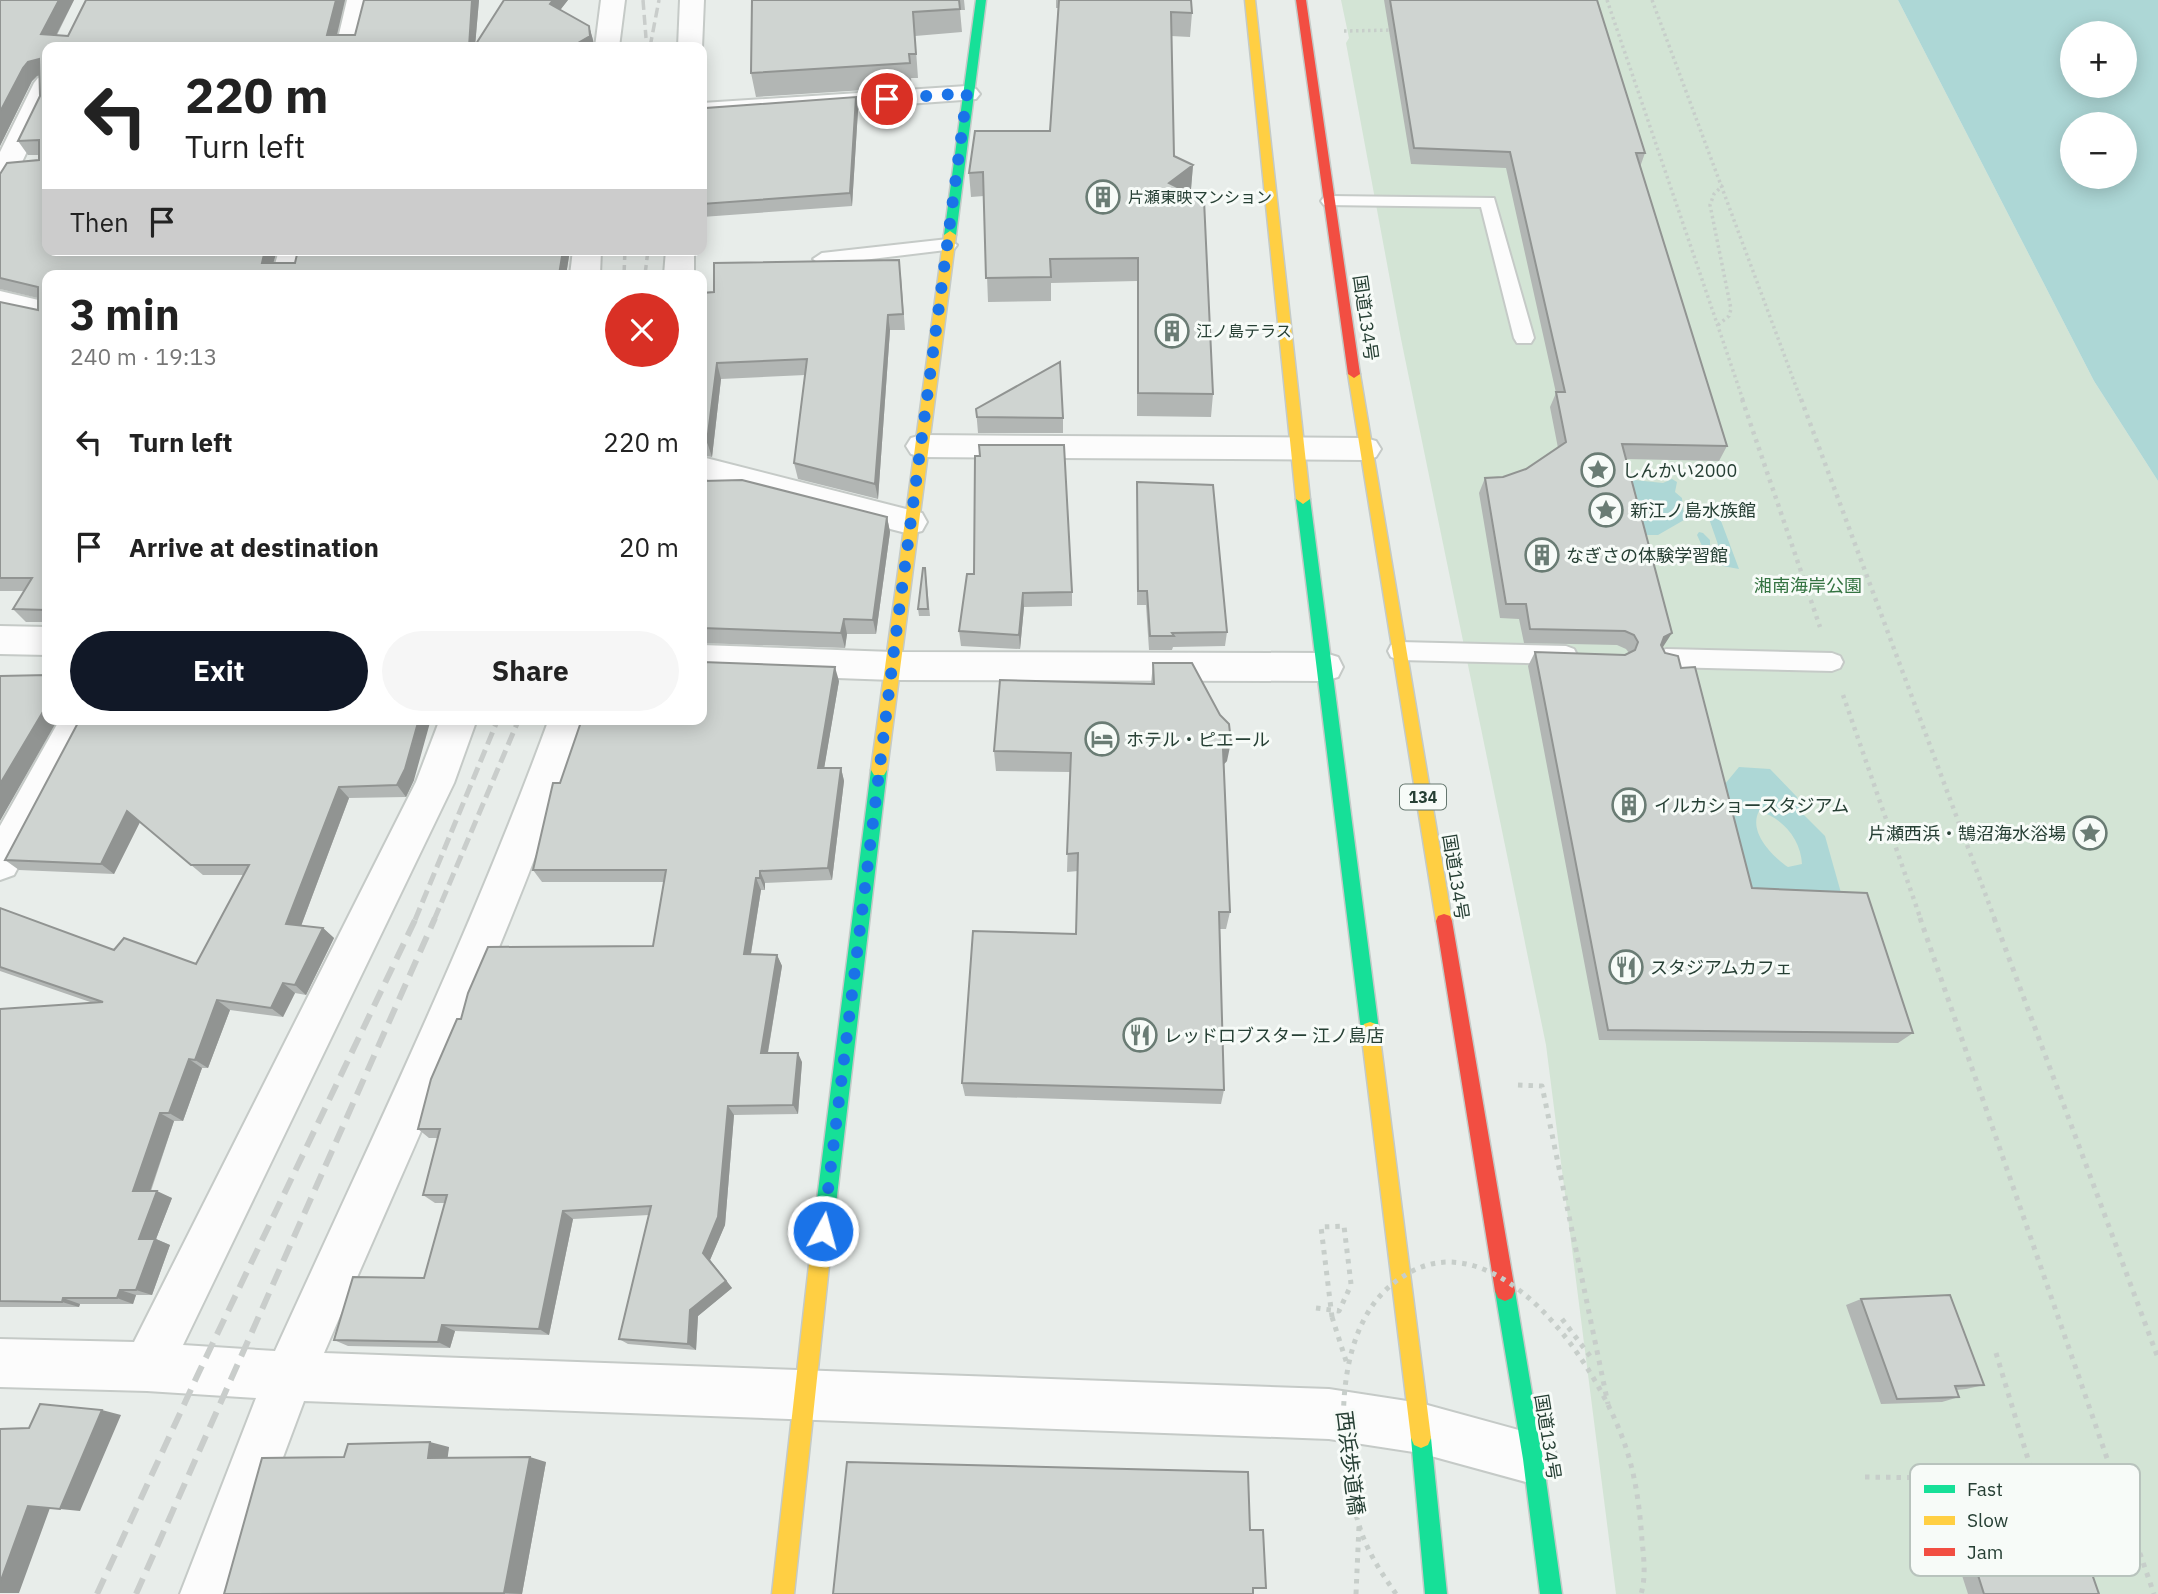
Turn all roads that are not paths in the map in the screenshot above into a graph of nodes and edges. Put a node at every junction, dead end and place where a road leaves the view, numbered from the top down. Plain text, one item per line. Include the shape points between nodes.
1 (359, 0) edge
2 (613, 0) edge
3 (691, 0) edge
4 (981, 0) edge
5 (1250, 0) edge
6 (1301, 0) edge
7 (349, 42) edge
8 (608, 42) edge
9 (690, 42) edge
10 (42, 93) edge
11 (967, 93) junction
12 (707, 111) edge
13 (33, 165) edge
14 (3, 173) edge
15 (1330, 201) junction
16 (948, 245) junction
17 (822, 259) edge
18 (0, 301) edge
19 (42, 311) edge
20 (1524, 338) dead end
21 (922, 446) junction
22 (1297, 448) junction
23 (1365, 449) junction
24 (707, 470) edge
25 (910, 522) junction
26 (0, 640) edge
27 (42, 641) edge
28 (1399, 651) junction
29 (1590, 656) edge
30 (1666, 658) edge
31 (707, 659) edge
32 (1832, 662) road end
33 (892, 666) junction
34 (1325, 667) junction
35 (76, 725) edge
36 (457, 725) edge
37 (566, 725) edge
38 (0, 863) edge
39 (0, 1363) edge
40 (147, 1367) junction
41 (289, 1376) junction
42 (803, 1393) junction
43 (1420, 1428) junction
44 (1533, 1458) junction
45 (206, 1594) edge
46 (783, 1594) edge
47 (1436, 1594) edge
48 (1551, 1594) edge

1 - 7 street
2 - 8 street
3 - 9 street
4 - 11 main road
5 - 22 main road
6 - 15 main road, 国道134号 / 134
10 - 14 street
11 - 12 street
11 - 16 main road
13 - 14 street
15 - 20 lane via 1488,202
15 - 23 main road, 国道134号 / 134
16 - 17 lane
16 - 21 main road
18 - 19 street
21 - 22 street
21 - 25 main road
22 - 23 street
22 - 34 main road
23 - 28 main road, 国道134号 / 134
24 - 25 street
25 - 33 main road
26 - 27 street
28 - 29 lane
28 - 44 main road, 国道134号 / 134
30 - 32 lane
31 - 33 street
33 - 34 street
33 - 42 main road
34 - 43 main road
35 - 38 street
36 - 40 street via 435,783
37 - 41 street via 476,955
39 - 40 street
40 - 41 street
41 - 42 street
41 - 45 street
42 - 43 street via 1329,1414
42 - 46 main road
43 - 44 street
43 - 47 main road
44 - 48 main road, 国道134号 / 134

